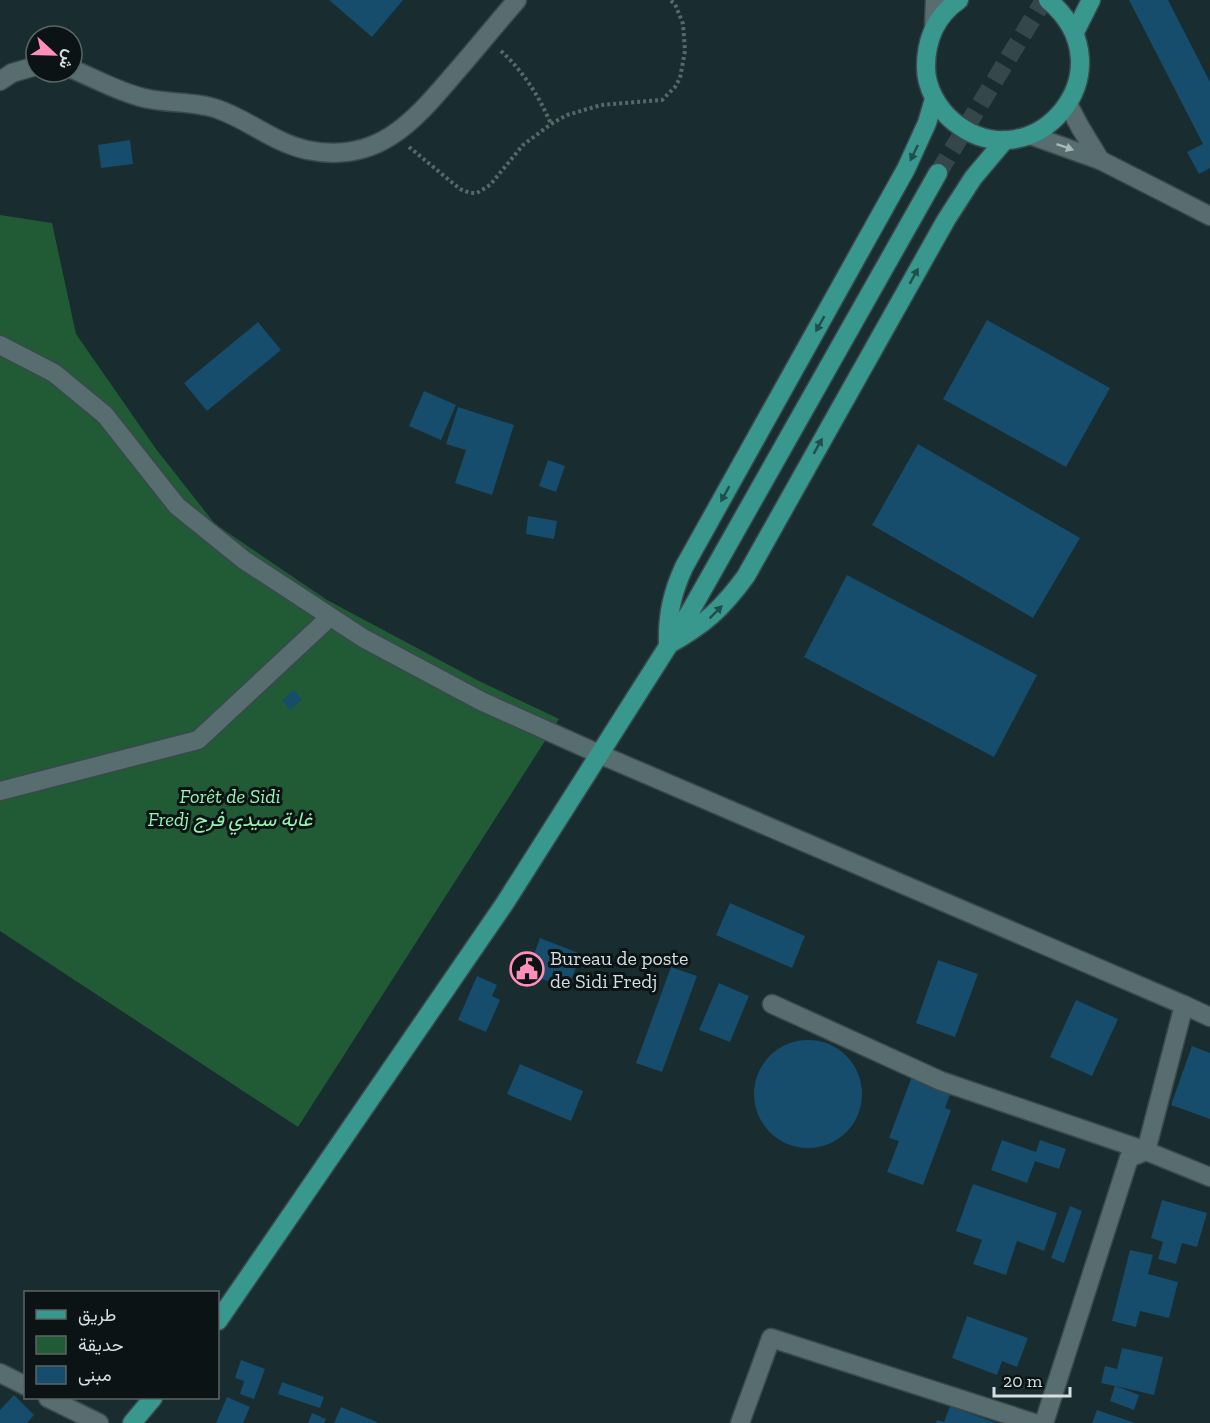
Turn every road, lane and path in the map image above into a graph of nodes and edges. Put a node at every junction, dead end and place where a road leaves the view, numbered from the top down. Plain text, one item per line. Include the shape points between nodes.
1 (517, 0) edge
2 (670, 0) edge
3 (935, 0) edge
4 (958, 0) edge
5 (1048, 0) edge
6 (1091, 0) edge
7 (934, 26) junction
8 (1075, 32) junction
9 (485, 38) junction
10 (24, 70) edge
11 (84, 74) edge
12 (0, 81) edge
13 (934, 99) junction
14 (1068, 104) junction
15 (551, 123) junction
16 (399, 132) junction
17 (1030, 135) junction
18 (1005, 140) junction
19 (1100, 160) junction
20 (938, 172) tunnel mouth
21 (1210, 216) edge
22 (0, 345) edge
23 (330, 617) junction
24 (669, 645) junction
25 (599, 754) junction
26 (0, 790) edge
27 (772, 1004) dead end
28 (1184, 1005) junction
29 (1210, 1017) edge
30 (1146, 1151) junction
31 (1210, 1177) edge
32 (219, 1320) edge
33 (0, 1373) edge
34 (24, 1385) edge
35 (50, 1399) edge
36 (152, 1399) edge
37 (99, 1423) edge
38 (132, 1423) edge
39 (740, 1423) edge
40 (1034, 1423) edge
41 (1044, 1423) edge

1 - 9 street
2 - 15 path via 683,24 685,51 680,78 669,94 652,102 601,105
3 - 7 street
4 - 7 main road
5 - 8 main road via 1062,11
6 - 8 main road
7 - 13 main road via 926,50 926,75
8 - 14 main road via 1081,57 1078,82
9 - 15 path via 521,72
9 - 16 street via 420,114
10 - 12 street
11 - 16 street via 144,98 216,108 307,150 355,150
13 - 18 main road via 964,130 984,138
13 -> 24 main road via 906,169 684,567 670,605
14 - 17 main road via 1052,123
14 - 19 street
15 - 16 path via 523,145 490,185 477,193 460,189 412,150
17 - 18 main road
17 -> 19 street
24 -> 18 main road via 713,616 746,576 954,206
19 - 21 street
20 - 24 main road
22 - 23 street via 63,380 105,415 177,506 244,560
23 - 25 street via 363,639 481,701
23 - 26 street via 198,740
24 - 25 main road
25 - 28 street
25 - 32 main road via 505,903
27 - 30 street via 941,1081
28 - 29 street
28 - 30 street
30 - 31 street
30 - 41 street via 1129,1158
33 - 34 street
35 - 37 street
36 - 38 main road
39 - 40 street via 771,1338

